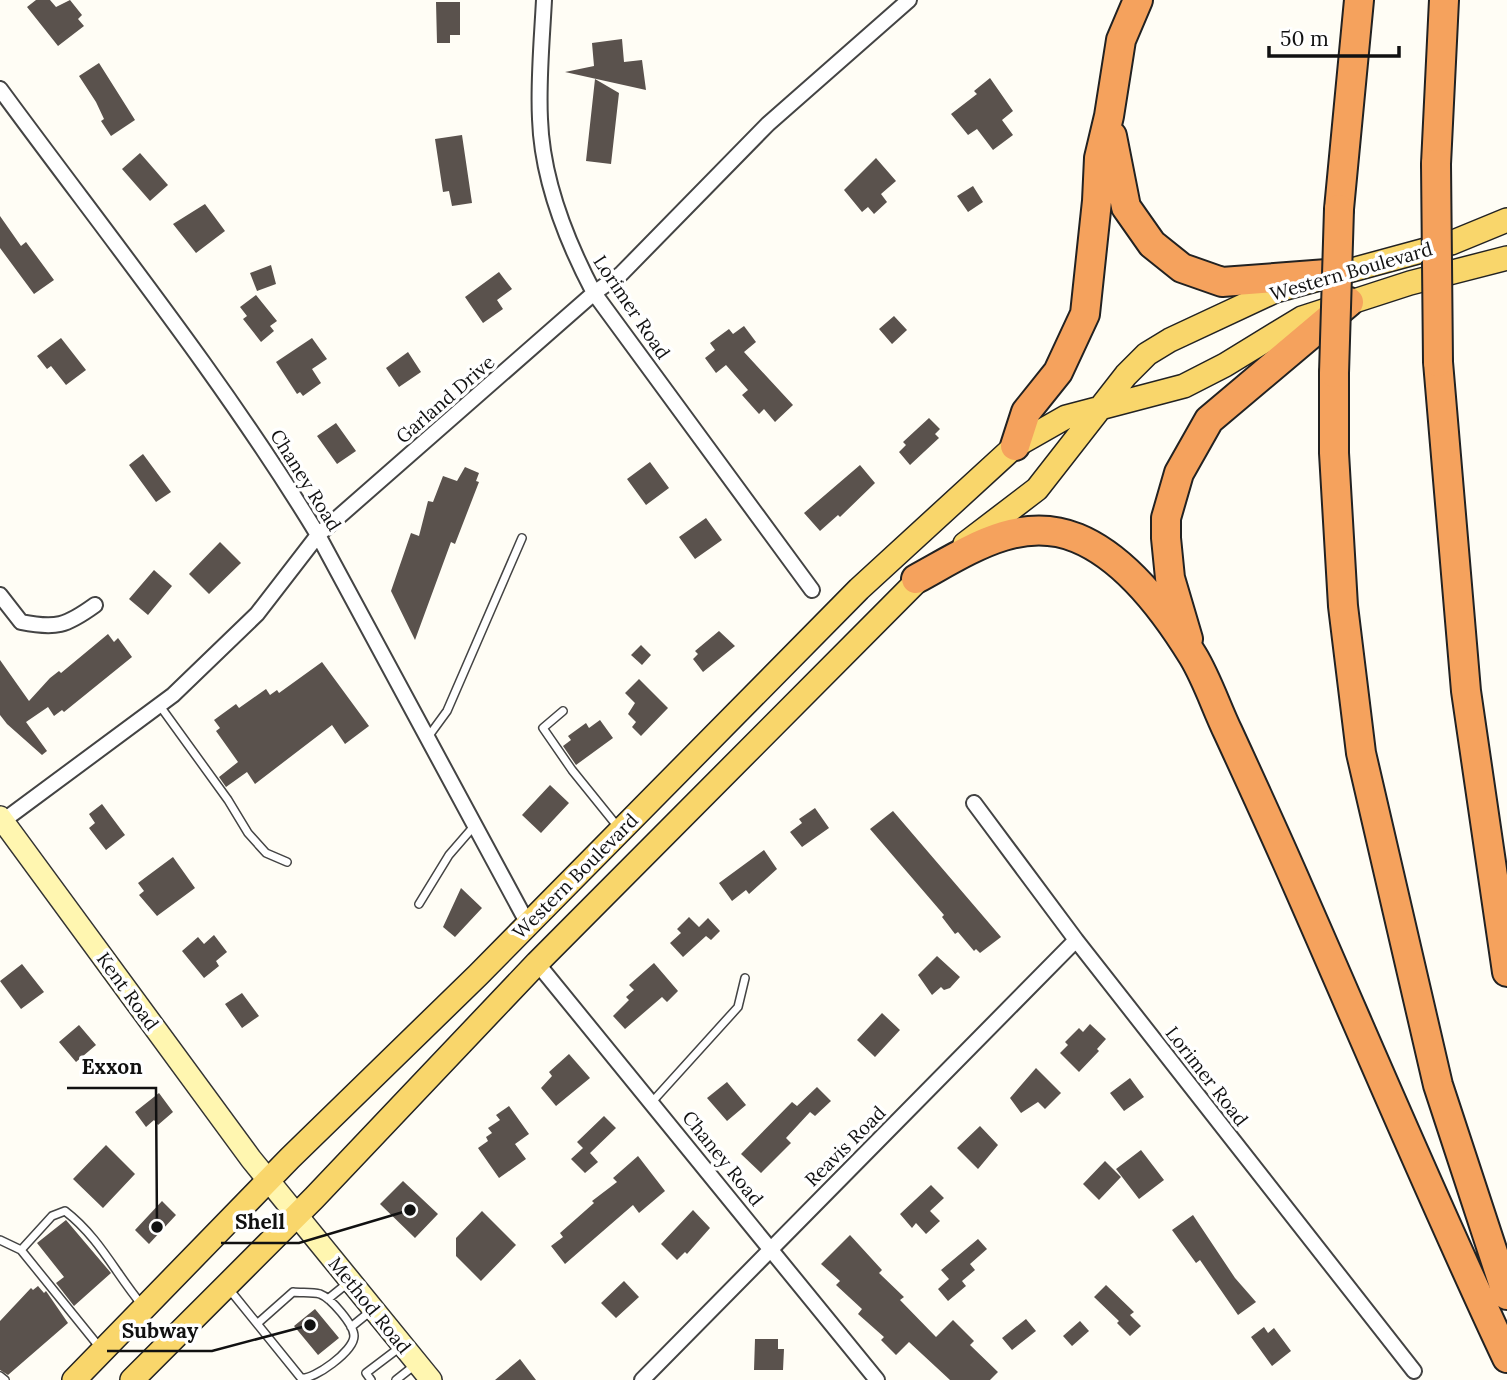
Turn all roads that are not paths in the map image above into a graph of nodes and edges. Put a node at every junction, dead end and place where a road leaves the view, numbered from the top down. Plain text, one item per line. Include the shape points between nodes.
1 (544, 0) edge
2 (909, 0) edge
3 (1138, 0) edge
4 (1359, 0) edge
5 (1444, 0) edge
6 (0, 89) edge
7 (1109, 116) junction
8 (1507, 220) edge
9 (1507, 258) edge
10 (1327, 274) junction
11 (594, 293) junction
12 (1349, 302) junction
13 (1101, 405) junction
14 (1015, 446) junction
15 (318, 535) junction
16 (522, 538) dead end
17 (916, 579) junction
18 (812, 590) dead end
19 (0, 595) edge
20 (95, 605) dead end
21 (1193, 656) junction
22 (160, 705) junction
23 (563, 711) dead end
24 (428, 737) junction
25 (974, 803) dead end
26 (1, 819) edge
27 (475, 825) junction
28 (621, 830) junction
29 (287, 862) dead end
30 (419, 904) dead end
31 (528, 924) junction
32 (1076, 940) junction
33 (537, 963) junction
34 (1507, 972) edge
35 (745, 978) dead end
36 (652, 1102) junction
37 (284, 1197) junction
38 (0, 1240) edge
39 (770, 1247) junction
40 (21, 1250) junction
41 (351, 1280) junction
42 (227, 1285) junction
43 (1507, 1295) edge
44 (328, 1299) junction
45 (145, 1309) junction
46 (374, 1309) junction
47 (258, 1323) junction
48 (351, 1327) junction
49 (403, 1345) junction
50 (103, 1351) junction
51 (1507, 1358) edge
52 (1414, 1371) dead end
53 (424, 1372) edge
54 (0, 1376) edge
55 (5, 1380) edge
56 (74, 1380) edge
57 (132, 1380) edge
58 (371, 1380) edge
59 (396, 1380) edge
60 (642, 1380) edge
61 (877, 1380) edge

1 - 11 street, Lorimer Road via 540,121 549,180 564,231
2 - 11 street, Garland Drive via 756,135 621,274
3 - 7 highway via 1121,40
4 - 43 highway, bridge via 1339,209 1334,453 1343,594 1361,753 1438,1086
5 - 34 highway, bridge via 1436,164 1438,362 1466,691
6 - 15 street, Chaney Road via 214,376
7 - 10 highway via 1126,207 1152,244 1182,268 1222,282
7 - 14 highway via 1099,158 1085,314 1058,372 1026,412
8 - 10 main road, Western Boulevard via 1451,243
9 - 12 main road, Western Boulevard
10 - 13 main road, Western Boulevard via 1275,291 1170,340 1147,354
11 - 15 street, Garland Drive
11 - 18 street, Lorimer Road
12 - 13 main road, Western Boulevard via 1302,318 1184,386
12 - 21 highway via 1209,420 1179,473 1166,518 1167,558
13 - 14 main road, Western Boulevard via 1066,417
13 - 17 main road, Western Boulevard via 1037,489
14 - 28 main road, Western Boulevard via 859,589
15 - 22 street, Garland Drive via 257,614
15 - 24 street, Chaney Road
16 - 24 lane via 458,688
17 - 21 highway via 987,540 1024,530 1051,530 1078,538 1112,559 1143,588
17 - 33 main road, Western Boulevard
19 - 20 street via 21,622 47,627 71,623
21 - 51 highway
22 - 26 street, Garland Drive
22 - 29 lane via 229,800 247,833 266,853
23 - 28 lane via 543,728
24 - 27 street, Chaney Road
25 - 32 street, Lorimer Road
26 - 37 street, Kent Road
27 - 30 lane via 449,855
27 - 31 street, Chaney Road
28 - 31 main road, Western Boulevard
31 - 37 main road, Western Boulevard
32 - 39 street, Reavis Road
32 - 52 street, Lorimer Road
33 - 36 street, Chaney Road
33 - 37 main road, Western Boulevard
35 - 36 lane via 738,1007
36 - 39 street, Chaney Road
37 - 41 street, Method Road
37 - 42 main road, Western Boulevard
37 - 45 main road, Western Boulevard
38 - 40 lane
39 - 60 street, Reavis Road
39 - 61 street, Chaney Road
40 - 45 lane via 52,1216 65,1211 113,1262
40 - 50 lane
41 - 44 lane
41 - 46 street, Method Road
42 - 47 lane
42 - 57 main road, Western Boulevard
44 - 47 lane via 293,1292
44 - 48 lane
45 - 50 main road, Western Boulevard
46 - 48 lane
46 - 49 street, Method Road
47 - 48 lane via 297,1374 307,1379 349,1349 355,1334
49 - 53 street, Method Road
49 - 58 lane via 366,1373
50 - 56 main road, Western Boulevard
53 - 59 lane
54 - 55 lane

